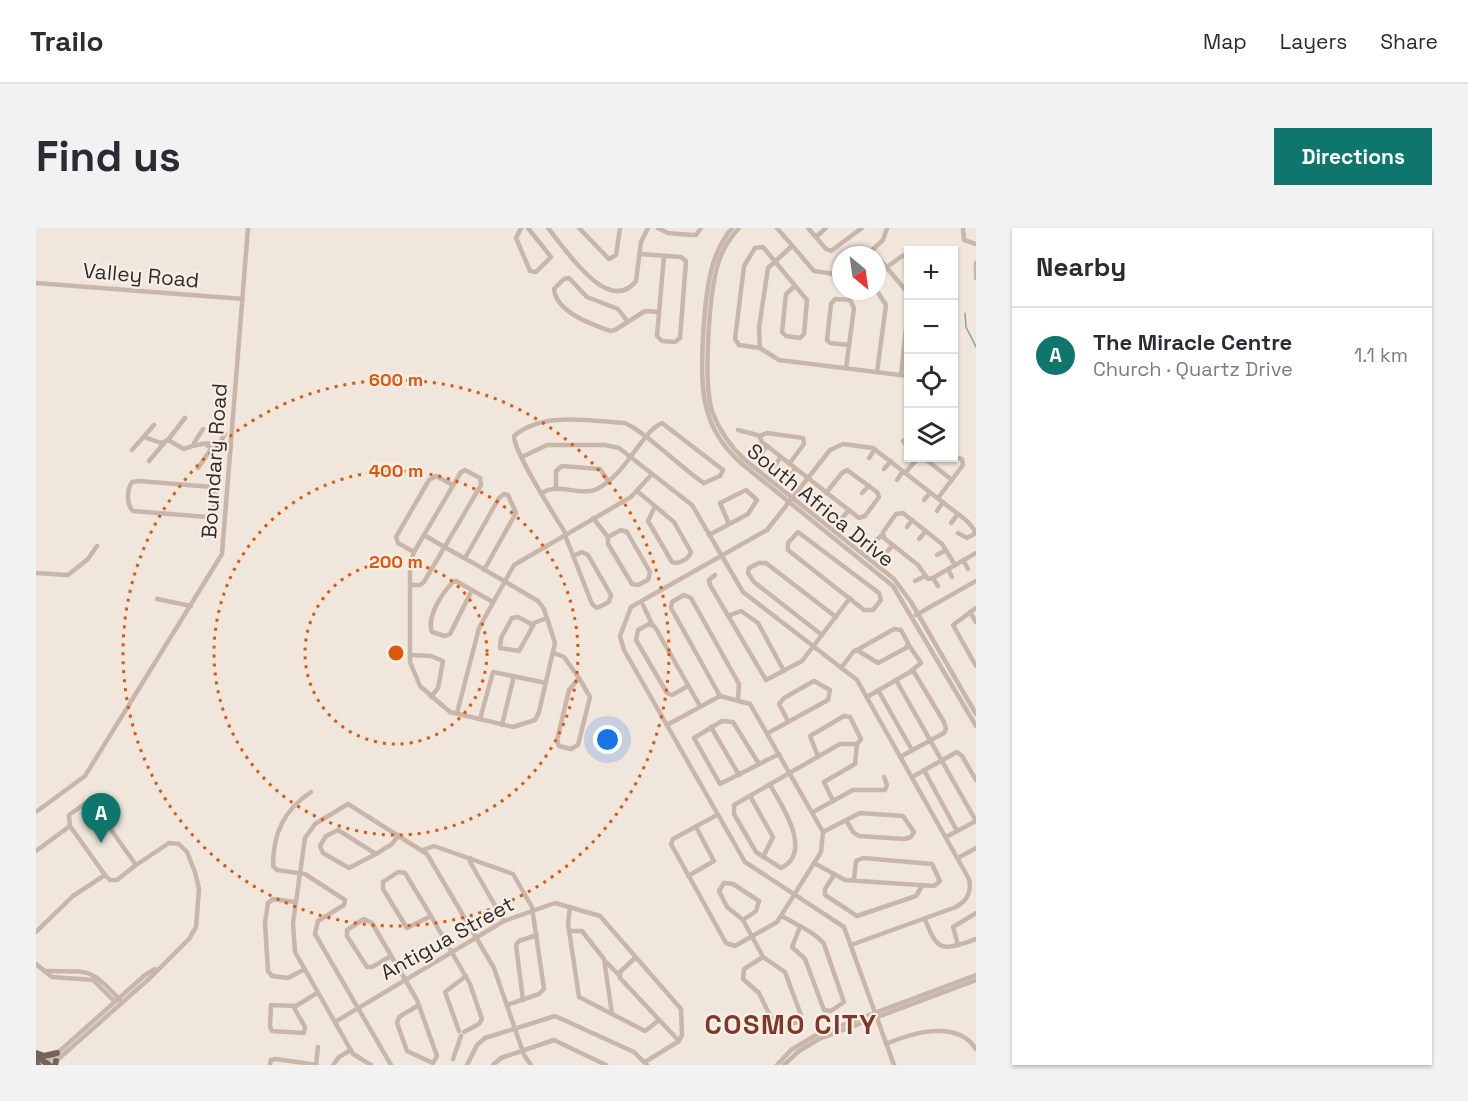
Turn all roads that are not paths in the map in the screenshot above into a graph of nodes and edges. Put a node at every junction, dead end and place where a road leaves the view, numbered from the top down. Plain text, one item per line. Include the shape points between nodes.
1 (248, 228) edge
2 (520, 228) edge
3 (528, 228) edge
4 (548, 228) edge
5 (579, 228) edge
6 (648, 228) edge
7 (658, 228) edge
8 (701, 228) edge
9 (732, 228) edge
10 (739, 228) edge
11 (777, 228) edge
12 (808, 228) edge
13 (826, 228) edge
14 (862, 228) edge
15 (886, 228) edge
16 (963, 228) edge
17 (617, 230) edge
18 (674, 231) edge
19 (816, 237) junction
20 (976, 244) edge
21 (792, 246) junction
22 (880, 246) edge
23 (640, 254) junction
24 (664, 256) junction
25 (904, 256) edge
26 (774, 260) junction
27 (976, 263) edge
28 (887, 267) joint
29 (832, 274) edge
30 (976, 278) edge
31 (36, 283) edge
32 (795, 286) junction
33 (904, 287) edge
34 (243, 300) junction
35 (883, 300) edge
36 (659, 312) junction
37 (628, 322) junction
38 (849, 345) junction
39 (904, 346) edge
40 (760, 348) junction
41 (846, 368) junction
42 (877, 372) junction
43 (900, 375) junction
44 (904, 375) edge
45 (184, 418) dead end
46 (154, 425) dead end
47 (203, 429) dead end
48 (738, 430) dead end
49 (225, 434) dead end
50 (761, 436) junction
51 (144, 437) junction
52 (646, 439) junction
53 (167, 441) junction
54 (194, 443) junction
55 (231, 446) junction
56 (767, 446) junction
57 (215, 447) junction
58 (876, 449) junction
59 (132, 450) dead end
60 (760, 455) dead end
61 (522, 457) junction
62 (781, 457) junction
63 (632, 458) junction
64 (869, 458) dead end
65 (958, 459) edge
66 (149, 461) dead end
67 (891, 461) junction
68 (914, 462) edge
69 (929, 462) edge
70 (789, 464) junction
71 (774, 466) dead end
72 (198, 468) dead end
73 (795, 469) junction
74 (884, 469) dead end
75 (904, 472) junction
76 (652, 474) junction
77 (789, 477) dead end
78 (807, 478) junction
79 (897, 480) dead end
80 (952, 480) junction
81 (609, 482) junction
82 (917, 482) junction
83 (453, 485) junction
84 (869, 486) junction
85 (556, 489) junction
86 (912, 489) dead end
87 (637, 491) junction
88 (542, 493) junction
89 (826, 493) junction
90 (862, 493) dead end
91 (930, 493) junction
92 (938, 498) junction
93 (790, 499) junction
94 (924, 500) dead end
95 (943, 502) junction
96 (216, 503) junction
97 (227, 504) junction
98 (655, 506) junction
99 (849, 510) junction
100 (937, 511) dead end
101 (958, 514) junction
102 (594, 518) junction
103 (842, 518) dead end
104 (912, 520) junction
105 (951, 523) dead end
106 (729, 524) junction
107 (907, 527) dead end
108 (926, 531) junction
109 (958, 533) dead end
110 (976, 533) edge
111 (565, 534) junction
112 (424, 535) junction
113 (709, 535) junction
114 (882, 535) junction
115 (608, 537) junction
116 (919, 539) dead end
117 (874, 542) dead end
118 (893, 545) junction
119 (97, 546) dead end
120 (444, 546) junction
121 (946, 550) junction
122 (414, 552) junction
123 (976, 552) edge
124 (886, 554) dead end
125 (937, 555) dead end
126 (573, 556) junction
127 (721, 556) junction
128 (907, 556) junction
129 (465, 558) junction
130 (963, 560) junction
131 (903, 561) dead end
132 (955, 565) junction
133 (948, 569) junction
134 (968, 569) dead end
135 (484, 570) junction
136 (36, 573) edge
137 (715, 575) dead end
138 (925, 576) junction
139 (952, 577) dead end
140 (933, 578) junction
141 (915, 581) dead end
142 (976, 581) edge
143 (505, 582) junction
144 (410, 585) junction
145 (938, 586) dead end
146 (472, 590) junction
147 (157, 598) dead end
148 (850, 598) junction
149 (493, 602) junction
150 (643, 605) dead end
151 (191, 606) junction
152 (976, 608) edge
153 (970, 612) junction
154 (728, 616) junction
155 (915, 616) junction
156 (836, 617) junction
157 (547, 618) junction
158 (976, 622) edge
159 (534, 624) junction
160 (652, 624) junction
161 (822, 635) junction
162 (908, 644) junction
163 (813, 647) junction
164 (857, 650) junction
165 (554, 652) junction
166 (410, 655) junction
167 (976, 664) edge
168 (841, 668) junction
169 (784, 671) junction
170 (910, 672) junction
171 (514, 676) junction
172 (579, 678) junction
173 (896, 680) junction
174 (546, 683) junction
175 (688, 686) junction
176 (879, 690) junction
177 (720, 696) junction
178 (431, 697) junction
179 (867, 697) junction
180 (738, 699) junction
181 (700, 706) junction
182 (457, 713) junction
183 (976, 714) edge
184 (480, 719) junction
185 (788, 721) junction
186 (502, 725) junction
187 (667, 725) junction
188 (976, 726) edge
189 (711, 727) junction
190 (768, 733) junction
191 (930, 740) junction
192 (857, 744) junction
193 (912, 750) junction
194 (779, 754) junction
195 (818, 756) junction
196 (900, 757) junction
197 (941, 760) junction
198 (759, 764) junction
199 (924, 770) junction
200 (790, 772) junction
201 (739, 775) junction
202 (884, 777) dead end
203 (912, 777) junction
204 (976, 780) edge
205 (770, 784) junction
206 (311, 792) dead end
207 (750, 796) junction
208 (833, 801) junction
209 (36, 812) edge
210 (813, 812) junction
211 (717, 815) junction
212 (846, 820) junction
213 (976, 821) edge
214 (70, 826) junction
215 (696, 826) junction
216 (957, 831) junction
217 (823, 832) junction
218 (399, 835) junction
219 (946, 837) junction
220 (976, 848) edge
221 (423, 850) junction
222 (36, 852) edge
223 (376, 854) junction
224 (763, 857) junction
225 (470, 858) junction
226 (957, 858) junction
227 (814, 863) junction
228 (136, 865) junction
229 (300, 873) junction
230 (105, 875) junction
231 (834, 875) junction
232 (688, 876) junction
233 (854, 880) junction
234 (921, 886) junction
235 (795, 894) junction
236 (296, 902) junction
237 (570, 907) junction
238 (533, 910) junction
239 (976, 913) edge
240 (431, 916) junction
241 (782, 916) junction
242 (925, 919) junction
243 (743, 920) junction
244 (504, 921) junction
245 (801, 927) junction
246 (569, 931) junction
247 (36, 932) edge
248 (537, 935) junction
249 (476, 938) junction
250 (752, 938) junction
251 (976, 939) edge
252 (851, 945) junction
253 (958, 945) junction
254 (452, 952) junction
255 (391, 956) junction
256 (764, 957) junction
257 (635, 958) junction
258 (605, 961) junction
259 (36, 964) edge
260 (303, 970) junction
261 (619, 975) junction
262 (976, 975) edge
263 (466, 976) junction
264 (406, 980) junction
265 (976, 980) edge
266 (317, 993) junction
267 (523, 1000) junction
268 (119, 1002) junction
269 (419, 1005) junction
270 (507, 1005) junction
271 (293, 1006) junction
272 (359, 1008) junction
273 (612, 1014) junction
274 (875, 1015) junction
275 (658, 1021) junction
276 (334, 1022) junction
277 (514, 1028) junction
278 (462, 1033) junction
279 (679, 1041) junction
280 (886, 1044) junction
281 (318, 1047) dead end
282 (976, 1049) edge
283 (351, 1050) junction
284 (522, 1051) junction
285 (57, 1053) junction
286 (36, 1054) edge
287 (453, 1059) dead end
288 (646, 1063) edge
289 (50, 1064) edge
290 (368, 1064) edge
291 (270, 1065) edge
292 (317, 1065) edge
293 (333, 1065) edge
294 (391, 1065) edge
295 (466, 1065) edge
296 (494, 1065) edge
297 (530, 1065) edge
298 (606, 1065) edge
299 (777, 1065) edge
300 (784, 1065) edge
301 (894, 1065) edge

1 - 34 street, Boundary Road
2 - 3 street via 516,238 531,271 536,272 551,256
4 - 23 street via 592,280 609,290 623,291 635,284
5 - 17 street via 609,259 616,255
6 - 23 street
7 - 18 street
8 - 18 street via 696,235
9 - 93 street, South Africa Drive via 720,245 711,272 702,372 706,406 715,431 730,453
10 - 93 street, South Africa Drive via 723,251 716,275 707,368 709,396 715,418 730,444
11 - 21 street
12 - 19 street
13 - 19 street
14 - 19 street via 833,251
15 - 22 street
16 - 20 street via 965,241
21 - 26 street
21 - 29 street via 816,273
23 - 24 street
24 - 36 street
24 - 36 street via 686,261 677,341 658,338
25 - 28 street
26 - 32 street
26 - 40 street via 766,274
26 - 40 street via 759,246 744,266 735,341
27 - 30 street
28 - 33 street
31 - 34 street, Valley Road
32 - 32 street via 808,304 804,334 798,339 784,336 782,331 786,294
34 - 55 street, Boundary Road
35 - 42 street via 886,305
36 - 37 street via 646,311
37 - 37 street via 612,331 577,318 554,289 569,278 588,298 620,310
38 - 38 street via 854,305 850,300 835,299 827,340
38 - 41 street
39 - 43 street
40 - 41 street via 779,360
41 - 42 street
42 - 43 street
43 - 44 street
45 - 53 street
46 - 51 street
47 - 54 street
48 - 50 street
49 - 57 street
50 - 56 street
50 - 70 street via 767,433 803,438 804,444
51 - 53 street
51 - 59 street
52 - 52 street via 704,483 721,476 720,467 666,424 661,423
52 - 61 street via 624,423 548,422 514,435
52 - 63 street
53 - 54 street via 184,448
53 - 66 street
54 - 57 street
55 - 57 street
55 - 97 street, Boundary Road
56 - 60 street
56 - 62 street
57 - 72 street
58 - 64 street
58 - 67 street
58 - 78 street via 834,446
61 - 63 street via 544,446 564,445 614,446
61 - 88 street
62 - 70 street
62 - 71 street
63 - 76 street
63 - 81 street
65 - 80 street via 964,463
67 - 74 street
67 - 75 street
68 - 75 street
69 - 80 street
70 - 73 street
73 - 77 street
73 - 78 street
75 - 79 street
75 - 82 street
76 - 87 street
76 - 113 street via 692,505
78 - 89 street via 817,490
78 - 93 street
80 - 92 street
81 - 85 street via 592,491
81 - 85 street via 600,469 562,466 556,471
82 - 86 street
82 - 91 street
83 - 112 street
83 - 120 street via 464,470 479,476 481,483
83 - 122 street via 434,476 429,480 396,537 398,543
84 - 89 street via 846,470
84 - 90 street
84 - 99 street via 879,497 865,516 859,518
85 - 88 street
87 - 98 street
87 - 102 street
88 - 111 street
89 - 99 street
91 - 92 street
91 - 94 street
92 - 95 street
93 - 127 street via 767,530
93 - 155 street, South Africa Drive via 888,572 901,587
95 - 100 street
95 - 101 street
96 - 96 street via 212,487 138,481 130,485 127,496 132,511 212,515
96 - 97 street
97 - 151 street, Boundary Road via 222,554
98 - 98 street via 648,521 672,562 677,563 689,556 690,550 675,523
99 - 103 street
101 - 105 street
101 - 110 street
102 - 111 street
102 - 115 street
104 - 107 street
104 - 108 street
104 - 114 street via 898,513
106 - 106 street via 749,513 756,504 756,498 746,490 720,503
106 - 113 street
108 - 116 street
108 - 121 street
109 - 110 street via 967,538
111 - 126 street
111 - 143 street via 519,561
112 - 120 street
112 - 122 street
113 - 127 street
114 - 117 street
114 - 118 street
115 - 115 street via 621,530 627,532 651,572 648,580 632,584
118 - 124 street
118 - 128 street
119 - 136 street via 68,575
120 - 129 street
120 - 144 street via 423,583
121 - 125 street
121 - 132 street
122 - 144 street
123 - 130 street
126 - 126 street via 582,552 588,555 611,595 609,602 593,606
127 - 163 street via 743,592
127 - 187 street via 634,605 626,615 621,643
128 - 131 street
128 - 138 street
129 - 135 street
129 - 135 street via 500,497 508,495 516,513
130 - 132 street
130 - 134 street
132 - 133 street
133 - 139 street
133 - 140 street
135 - 143 street
137 - 154 street via 709,579 710,585
138 - 140 street
138 - 141 street
140 - 145 street
142 - 155 street
143 - 149 street
143 - 157 street via 539,602
144 - 166 street
146 - 146 street via 450,634 432,632 433,614 450,584 456,581
146 - 149 street
147 - 151 street
148 - 148 street via 869,612 881,596 804,534 795,534 787,544 788,550
148 - 156 street
149 - 182 street via 477,631
150 - 160 street
151 - 209 street, Boundary Road via 85,776
152 - 153 street
153 - 158 street
153 - 167 street via 953,625
154 - 169 street via 741,611 757,622
154 - 169 street via 763,678 769,680
155 - 183 street, South Africa Drive
155 - 188 street, South Africa Drive
156 - 161 street
156 - 161 street via 766,563 749,568 754,582
157 - 159 street
157 - 165 street via 555,641
159 - 159 street via 512,618 500,648 519,651
160 - 175 street
160 - 175 street via 638,630 636,638 666,692 672,694
161 - 163 street
162 - 164 street via 878,663
162 - 164 street via 897,628
162 - 170 street via 921,663
163 - 168 street
163 - 169 street via 801,662
164 - 168 street
165 - 172 street via 565,658
165 - 174 street
166 - 178 street via 417,682
166 - 178 street via 438,657 443,661 438,688
168 - 179 street via 857,680
170 - 173 street
170 - 191 street via 917,675 946,727 944,733
171 - 174 street
171 - 184 street via 497,671 491,674
171 - 186 street
172 - 172 street via 569,690 556,740 559,746 572,749 578,746 590,697
173 - 176 street
173 - 191 street
174 - 186 street via 535,720 517,727
175 - 181 street
176 - 179 street
176 - 193 street
177 - 180 street
177 - 180 street via 671,608 672,602 684,595 691,598 737,680
177 - 181 street
178 - 182 street via 446,710
179 - 196 street
180 - 190 street via 751,705
181 - 187 street
182 - 184 street
184 - 186 street
185 - 185 street via 780,706 782,699 814,681 830,690 828,700
185 - 190 street
187 - 211 street
189 - 198 street via 723,720 735,724
189 - 201 street
189 - 201 street via 696,735 695,745 719,784
190 - 194 street
191 - 193 street
191 - 197 street
192 - 195 street via 843,743
192 - 195 street via 860,735 850,717 844,716 810,736
192 - 208 street via 855,764 824,782
193 - 196 street
194 - 198 street
194 - 200 street
195 - 200 street
196 - 203 street
197 - 199 street
197 - 204 street via 961,754
197 - 213 street
198 - 201 street
199 - 203 street
199 - 216 street
200 - 205 street
200 - 210 street
202 - 208 street via 885,790 853,790
203 - 219 street
205 - 207 street
205 - 224 street via 793,826 794,848 783,867
206 - 229 street via 294,803 276,834 273,867
207 - 224 street via 773,837
207 - 224 street via 734,805 733,810 756,852
208 - 210 street
210 - 217 street
211 - 215 street
211 - 235 street via 747,865
212 - 212 street via 859,836 905,839 914,832 903,816 860,813
212 - 217 street
213 - 216 street
214 - 222 street
214 - 228 street via 69,815 90,800
214 - 230 street
215 - 232 street via 671,843
215 - 232 street via 714,861
216 - 219 street
217 - 227 street via 822,848
218 - 221 street
218 - 223 street
218 - 229 street via 352,805 345,805 315,824 306,835
219 - 226 street
220 - 226 street
221 - 225 street via 434,846
221 - 249 street
223 - 223 street via 338,830 326,836 320,846 323,853 349,868
225 - 238 street via 511,871
225 - 244 street
226 - 242 street via 970,881 967,899 956,908
227 - 231 street
227 - 235 street
228 - 230 street via 117,880
228 - 268 street via 169,843 178,844 187,852 199,889 196,927 189,939
229 - 236 street
229 - 272 street via 345,900 344,905 319,920 315,932
230 - 247 street via 73,896
231 - 233 street
231 - 234 street via 825,895 857,916 919,895
232 - 250 street via 727,944 735,946
233 - 234 street
233 - 234 street via 859,859 932,864 940,883
235 - 241 street
235 - 252 street via 842,924
236 - 260 street via 295,951
236 - 260 street via 273,899 268,903 268,971 272,976 286,978
237 - 238 street, Antigua Street via 554,903
237 - 246 street
237 - 257 street, Antigua Street via 599,915
238 - 244 street, Antigua Street
238 - 248 street
239 - 253 street via 953,927
240 - 240 street via 407,928 383,889 383,882 398,872 405,873
240 - 254 street
241 - 245 street
241 - 250 street
242 - 252 street
242 - 253 street via 937,945 946,949
243 - 243 street via 720,895 724,883 733,884 759,901 756,911
243 - 250 street
244 - 249 street, Antigua Street
245 - 245 street via 821,940 826,949 844,1002 831,1011 823,1007 805,959 792,947
246 - 258 street via 583,932
246 - 273 street via 578,996
248 - 267 street via 544,989 541,994
248 - 267 street via 516,945
249 - 254 street, Antigua Street
249 - 270 street via 494,968
250 - 256 street
251 - 253 street
252 - 274 street
254 - 263 street
254 - 264 street, Antigua Street
255 - 255 street via 368,920 347,930 367,967
255 - 264 street
256 - 256 street via 786,973 801,1015 798,1022 784,1027 774,1024 759,993 743,980 744,969
257 - 261 street
257 - 279 street, Antigua Street via 681,1010
258 - 261 street
258 - 273 street
259 - 268 street via 44,971 91,973 100,978
260 - 266 street
261 - 275 street
262 - 274 street
263 - 278 street via 482,1019
263 - 278 street via 445,992
264 - 269 street
264 - 272 street, Antigua Street
265 - 274 street
266 - 271 street
266 - 276 street
267 - 270 street
268 - 285 street
268 - 289 street
269 - 269 street via 437,1056 433,1063 407,1052 397,1023 399,1017
270 - 277 street
271 - 271 street via 270,1006 272,1031 299,1035 305,1032
272 - 276 street, Antigua Street
272 - 294 street
273 - 275 street via 645,1030
274 - 280 street
274 - 299 street via 810,1038
274 - 300 street via 811,1043
275 - 279 street
276 - 283 street
277 - 284 street
277 - 288 street via 561,1017 630,1050
277 - 295 street via 480,1042
278 - 287 street
279 - 288 street
280 - 282 street via 917,1032 940,1030 967,1040
280 - 301 street
281 - 292 street
283 - 290 street
283 - 293 street
284 - 296 street via 499,1059
284 - 297 street
284 - 298 street via 554,1040
285 - 286 main road
285 - 289 street
286 - 289 main road
291 - 292 street via 274,1059

